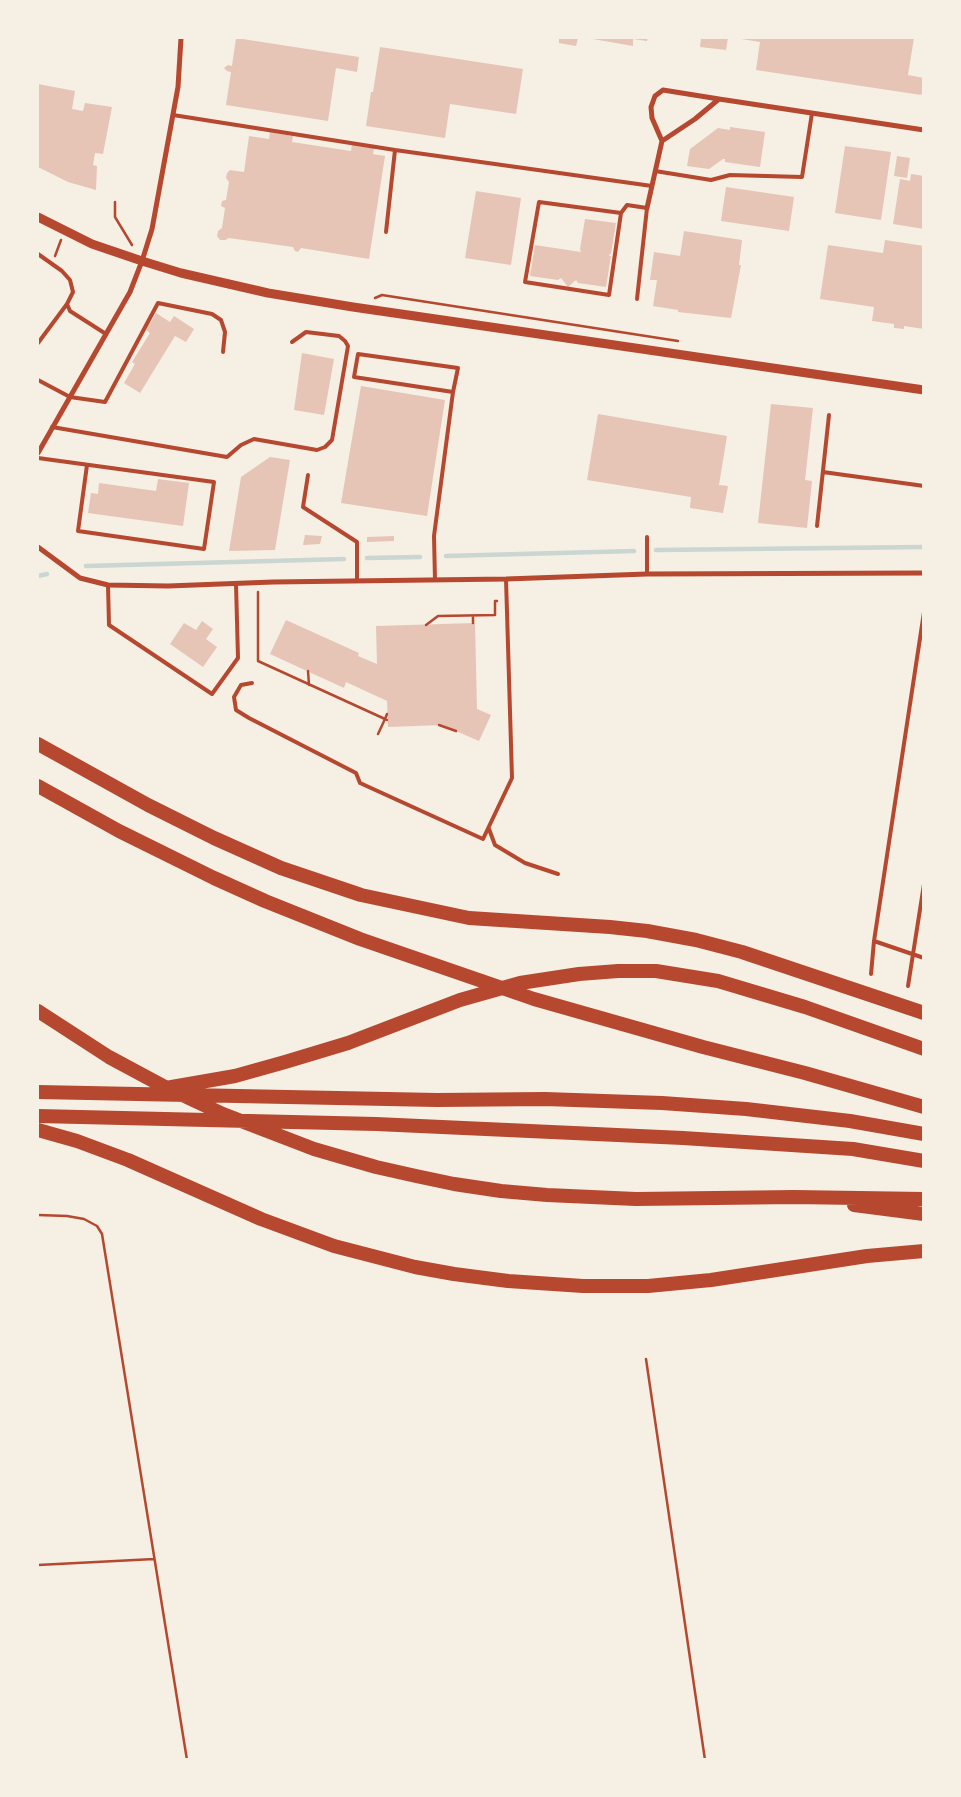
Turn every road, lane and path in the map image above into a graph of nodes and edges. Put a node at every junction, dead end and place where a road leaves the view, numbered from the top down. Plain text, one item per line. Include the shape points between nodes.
1 (181, 38) edge
2 (719, 99) junction
3 (812, 113) junction
4 (173, 115) junction
5 (924, 130) edge
6 (662, 140) junction
7 (395, 150) junction
8 (655, 171) junction
9 (652, 186) junction
10 (115, 202) dead end
11 (647, 208) junction
12 (621, 213) junction
13 (38, 217) edge
14 (64, 231) junction
15 (386, 232) dead end
16 (38, 254) edge
17 (142, 261) junction
18 (52, 264) junction
19 (637, 299) dead end
20 (67, 304) junction
21 (106, 334) junction
22 (38, 342) edge
23 (292, 342) dead end
24 (223, 352) dead end
25 (38, 380) edge
26 (924, 390) edge
27 (453, 392) junction
28 (70, 397) junction
29 (828, 415) dead end
30 (52, 427) junction
31 (38, 454) edge
32 (38, 458) edge
33 (87, 465) junction
34 (823, 472) junction
35 (308, 475) dead end
36 (924, 486) edge
37 (817, 526) dead end
38 (647, 536) dead end
39 (38, 547) edge
40 (924, 573) edge
41 (647, 574) junction
42 (506, 579) junction
43 (435, 580) junction
44 (357, 581) junction
45 (258, 583) junction
46 (236, 584) junction
47 (108, 585) junction
48 (506, 601) junction
49 (924, 612) edge
50 (473, 616) junction
51 (923, 619) edge
52 (473, 623) dead end
53 (426, 625) dead end
54 (917, 653) junction
55 (924, 654) edge
56 (308, 671) dead end
57 (252, 683) dead end
58 (309, 685) junction
59 (387, 714) dead end
60 (386, 720) junction
61 (439, 725) dead end
62 (456, 731) dead end
63 (378, 734) dead end
64 (38, 744) edge
65 (38, 786) edge
66 (489, 829) junction
67 (558, 874) dead end
68 (924, 884) edge
69 (874, 941) junction
70 (914, 954) junction
71 (924, 958) edge
72 (871, 974) dead end
73 (908, 986) dead end
74 (38, 1011) edge
75 (924, 1013) edge
76 (873, 1032) junction
77 (924, 1044) edge
78 (924, 1049) edge
79 (38, 1092) edge
80 (138, 1094) junction
81 (924, 1106) edge
82 (38, 1116) edge
83 (38, 1130) edge
84 (924, 1134) edge
85 (924, 1160) edge
86 (794, 1197) junction
87 (924, 1200) edge
88 (924, 1214) edge
89 (38, 1215) edge
90 (924, 1251) edge
91 (646, 1359) dead end
92 (154, 1559) junction
93 (38, 1565) edge
94 (187, 1760) edge
95 (705, 1760) edge

1 - 4 street
2 - 3 street
2 - 6 street
2 - 6 street via 663,90 655,96 651,107 652,118
3 - 5 street
3 - 8 lane via 802,177 730,175 711,180
4 - 7 lane
4 - 17 street via 152,229
6 - 8 street
7 - 9 lane
7 - 15 lane
8 - 9 street
9 - 11 street
10 - 17 path via 115,217
11 - 12 lane via 627,205
11 - 19 lane
12 - 12 lane via 539,202 525,282 609,295
13 - 14 street
14 - 17 street
14 - 18 path
16 - 18 lane
17 - 21 street via 130,292
17 - 26 street via 259,291 344,306
18 - 20 lane via 70,280 73,292
20 - 21 lane via 70,311
20 - 22 lane
21 - 28 street
23 - 30 lane via 306,332 339,336 348,346 332,440 317,450 254,439 227,457
24 - 28 lane via 225,332 221,320 212,314 158,303 105,402
25 - 28 lane
27 - 27 lane via 458,368 358,354 354,377
27 - 43 lane via 434,536
28 - 30 street
29 - 34 lane
30 - 31 street
32 - 33 lane
33 - 33 lane via 214,482 204,549 78,532
34 - 36 lane
34 - 37 lane
35 - 44 lane via 303,506 357,542
38 - 41 lane
39 - 47 street via 80,578
40 - 41 street
41 - 42 street
42 - 43 street
42 - 48 lane
43 - 44 street
44 - 45 street
45 - 46 street
45 - 58 path via 258,661
46 - 47 street
46 - 47 lane via 238,658 212,694 109,625
48 - 50 path via 495,601 495,615
48 - 66 lane via 512,778
49 - 51 lane
50 - 52 path
50 - 53 path via 438,616
51 - 54 lane
54 - 55 lane
54 - 69 lane
56 - 58 path
57 - 66 lane via 241,685 234,697 236,710 356,773 360,783 483,838
58 - 60 path
59 - 60 path
60 - 63 path
61 - 62 path
64 - 75 highway via 148,806 214,838 281,868 360,895 469,918 610,926 696,940 742,952
65 - 81 highway via 165,854 265,901 360,939 534,999
66 - 67 lane via 495,845 525,863
68 - 70 lane
69 - 70 lane
69 - 72 lane
70 - 71 lane
70 - 73 lane
74 - 86 highway via 109,1056 195,1102 283,1138 376,1167 454,1184 546,1195 636,1199
76 - 77 highway
76 - 78 highway
76 - 80 highway via 796,1004 692,976 656,971 579,974 520,983 460,1000 348,1043 234,1076
79 - 80 highway
80 - 84 highway via 662,1103 850,1121
82 - 85 highway via 376,1124 683,1138 852,1149
83 - 90 highway via 128,1160 261,1219 334,1246 415,1268 454,1274 582,1286 648,1286
86 - 87 highway
86 - 88 highway
89 - 92 path via 84,1219 97,1226 102,1234
91 - 95 path
92 - 93 path
92 - 94 path

